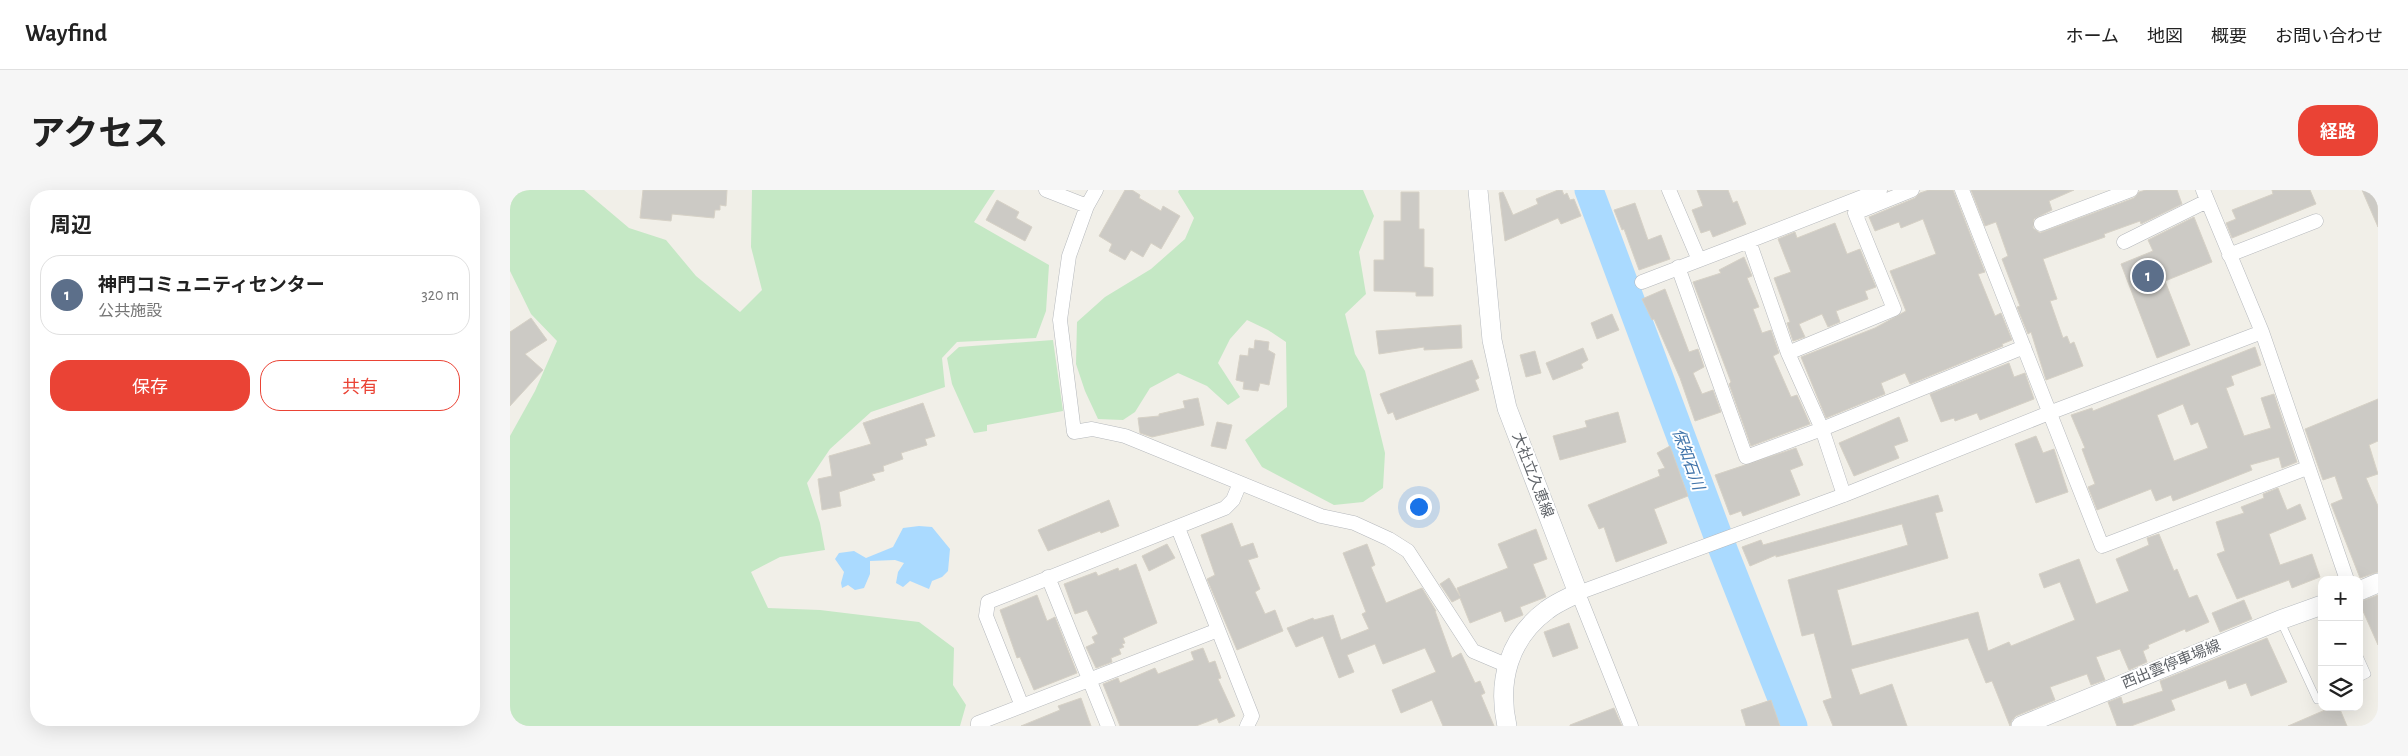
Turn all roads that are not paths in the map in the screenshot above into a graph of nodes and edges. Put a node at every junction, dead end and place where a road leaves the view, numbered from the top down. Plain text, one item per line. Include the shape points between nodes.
1 (1046, 190) edge
2 (1096, 190) edge
3 (1478, 190) edge
4 (1669, 190) edge
5 (1880, 190) edge
6 (1912, 190) edge
7 (1962, 190) edge
8 (2131, 190) edge
9 (2205, 196) edge
10 (1086, 206) junction
11 (2316, 220) dead end
12 (2041, 224) dead end
13 (1749, 241) junction
14 (2124, 242) dead end
15 (2229, 256) junction
16 (1699, 260) junction
17 (1678, 267) junction
18 (1642, 282) dead end
19 (2262, 332) junction
20 (2024, 347) junction
21 (1788, 353) junction
22 (2049, 412) junction
23 (1822, 429) junction
24 (2307, 468) junction
25 (1240, 483) junction
26 (1844, 495) junction
27 (1178, 528) junction
28 (2346, 576) edge
29 (1048, 577) junction
30 (2378, 583) edge
31 (2363, 589) edge
32 (1578, 593) junction
33 (2318, 606) edge
34 (2280, 620) junction
35 (1218, 630) junction
36 (2363, 665) edge
37 (1506, 666) junction
38 (2363, 676) edge
39 (1089, 680) junction
40 (2318, 700) edge
41 (1022, 706) junction
42 (978, 726) edge
43 (1108, 726) edge
44 (1247, 726) edge
45 (1507, 726) edge
46 (1631, 726) edge
47 (2021, 726) edge

1 - 10 street
2 - 10 street
3 - 32 main road, 大社立久恵線 via 1492,340 1507,408
4 - 16 street
5 - 13 street
6 - 21 street via 1855,213 1894,309
7 - 20 street
8 - 12 street
9 - 14 street
9 - 15 street
10 - 25 street via 1069,256 1060,320 1074,432 1092,429 1125,436
11 - 15 street
13 - 16 street
13 - 21 street
15 - 19 street
16 - 17 street
17 - 18 street
17 - 23 street via 1746,457
19 - 22 street
19 - 24 street
20 - 22 street
20 - 23 street
21 - 23 street
22 - 24 street via 2102,546
22 - 26 street
23 - 26 street
24 - 28 street
25 - 27 street via 1233,500 1225,508
25 - 37 street via 1321,516 1354,523 1408,551 1473,651
26 - 32 street
27 - 29 street
27 - 35 street
29 - 39 street
29 - 41 street via 988,602 986,616
30 - 31 main road
32 - 37 main road via 1548,609 1529,626
32 - 46 street
33 - 34 main road, 西出雲停車場線
34 - 40 lane
34 - 47 main road, 西出雲停車場線
35 - 39 street
35 - 44 street via 1252,716
36 - 38 lane via 2367,674
37 - 45 main road via 1502,693
39 - 41 street
39 - 43 street
41 - 42 street via 978,723

